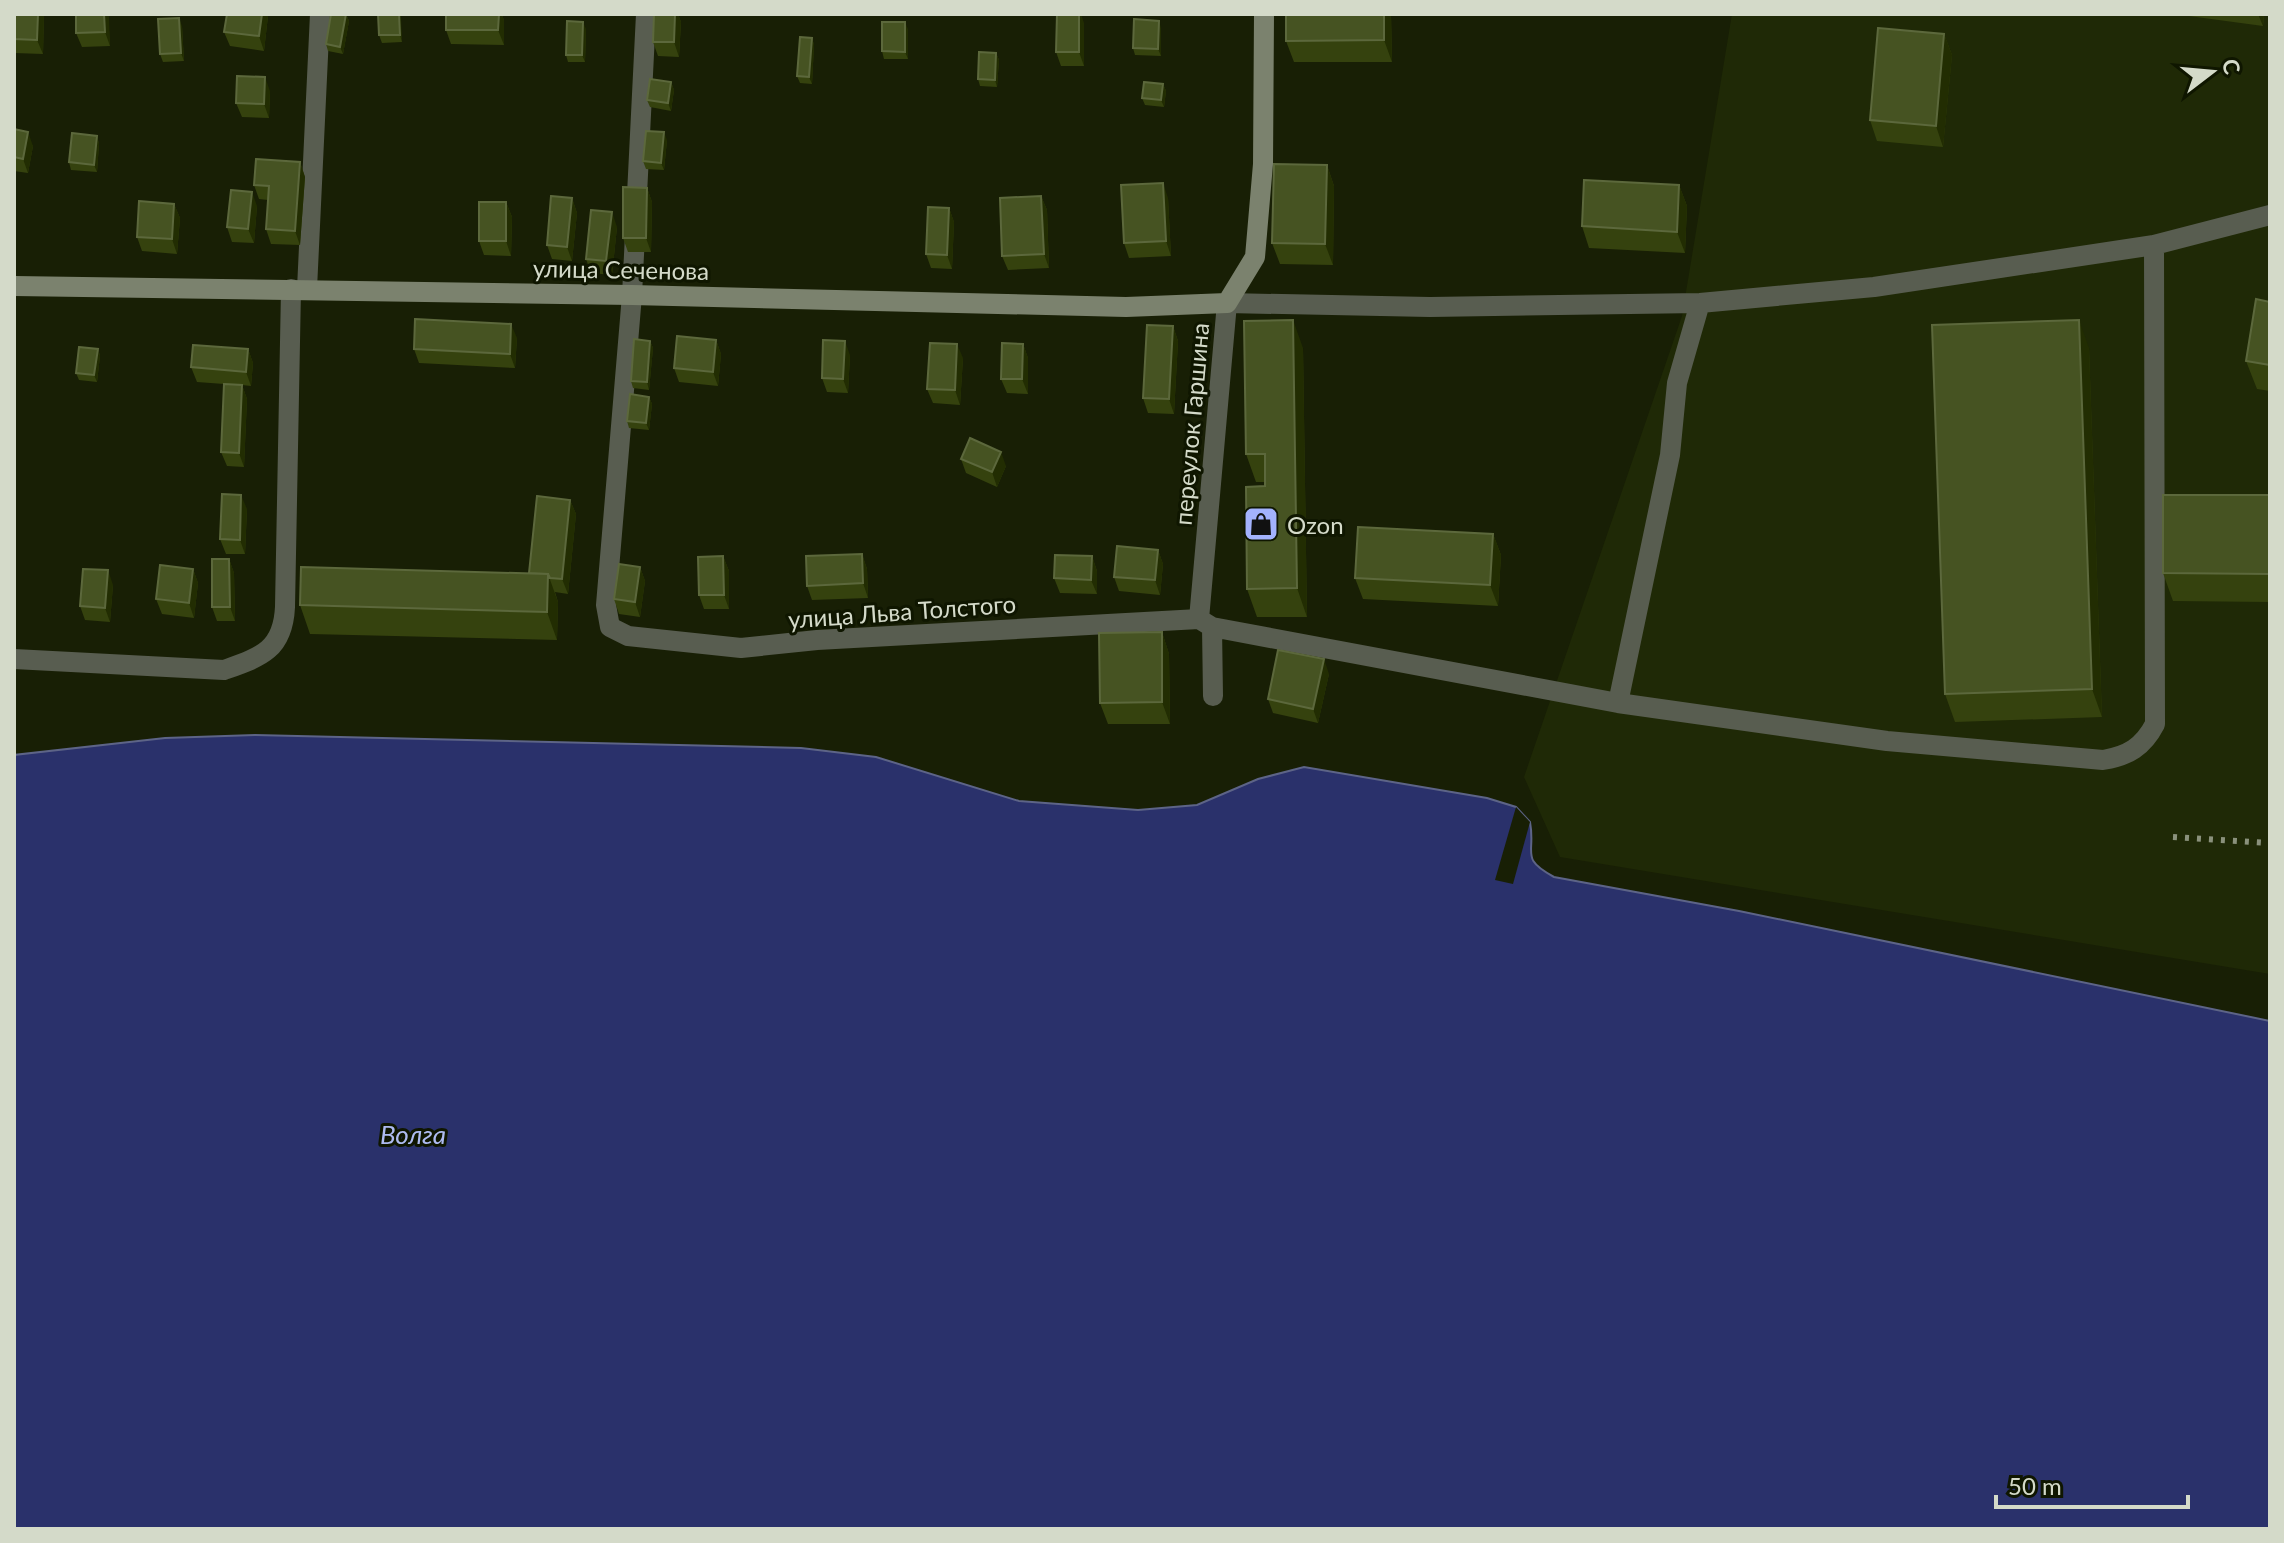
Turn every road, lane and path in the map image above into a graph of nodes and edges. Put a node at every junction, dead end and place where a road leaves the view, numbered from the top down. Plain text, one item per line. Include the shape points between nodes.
1 (320, 14) edge
2 (646, 14) edge
3 (1264, 14) edge
4 (2270, 215) edge
5 (2154, 245) junction
6 (14, 286) edge
7 (299, 289) junction
8 (632, 295) junction
9 (1227, 303) junction
10 (1700, 303) junction
11 (1206, 623) junction
12 (14, 659) edge
13 (1213, 696) dead end
14 (1618, 703) junction

1 - 7 street
2 - 8 street
3 - 9 main road, переулок Гаршина via 1263,164 1255,257
4 - 5 street
5 - 10 street via 1874,287
5 - 14 street, улица Льва Толстого via 2155,724 2135,750 2103,760 1918,744
6 - 7 main road, улица Сеченова
7 - 8 main road, улица Сеченова
7 - 12 street via 284,627 277,640 252,660 224,670
8 - 9 main road, улица Сеченова via 1126,307
8 - 11 street, улица Льва Толстого via 606,605 610,627 628,636 741,648
9 - 10 street
9 - 11 street, переулок Гаршина
10 - 14 street via 1677,383 1668,469
11 - 13 street, переулок Гаршина
11 - 14 street, улица Льва Толстого

